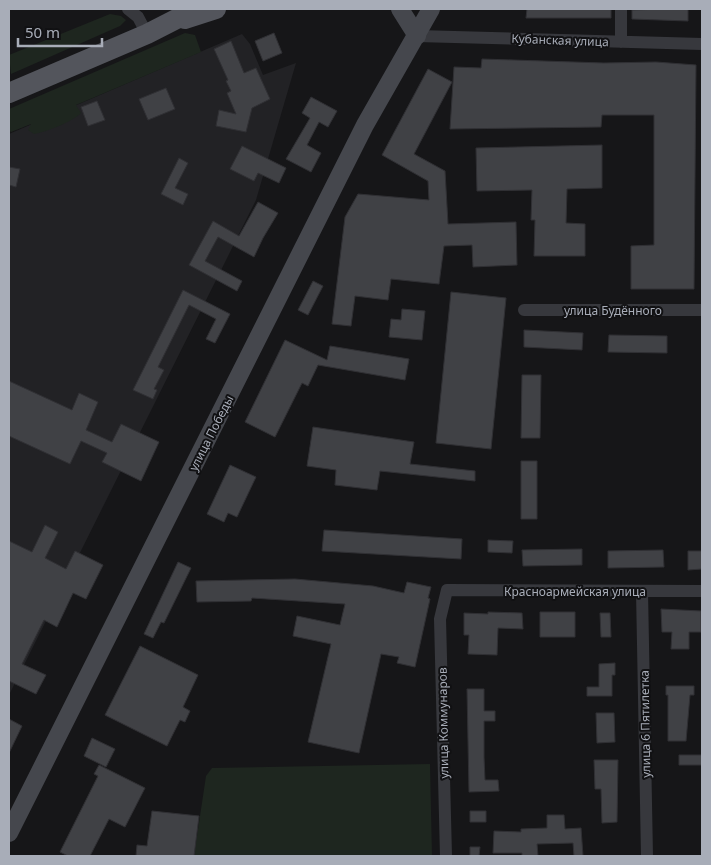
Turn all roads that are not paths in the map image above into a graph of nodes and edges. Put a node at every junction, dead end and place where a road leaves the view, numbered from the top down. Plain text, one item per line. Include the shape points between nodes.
1 (128, 9) edge
2 (196, 9) edge
3 (216, 9) edge
4 (400, 9) edge
5 (431, 9) edge
6 (620, 9) edge
7 (153, 31) junction
8 (418, 36) junction
9 (621, 42) junction
10 (702, 44) edge
11 (9, 93) edge
12 (524, 310) dead end
13 (702, 310) edge
14 (447, 590) joint
15 (642, 591) junction
16 (702, 591) edge
17 (9, 833) edge
18 (446, 856) edge
19 (647, 856) edge

1 - 7 street
2 - 7 main road
3 - 7 main road
4 - 8 street
5 - 8 street, улица Победы
6 - 9 street
7 - 11 main road
8 - 9 street, Кубанская улица
8 - 17 street, улица Победы via 404,54 366,125
9 - 10 street, Кубанская улица
12 - 13 street, улица Будённого
14 - 15 street, Красноармейская улица
14 - 18 street, улица Коммунаров via 440,619
15 - 16 street, Красноармейская улица
15 - 19 street, улица 6 Пятилетка

